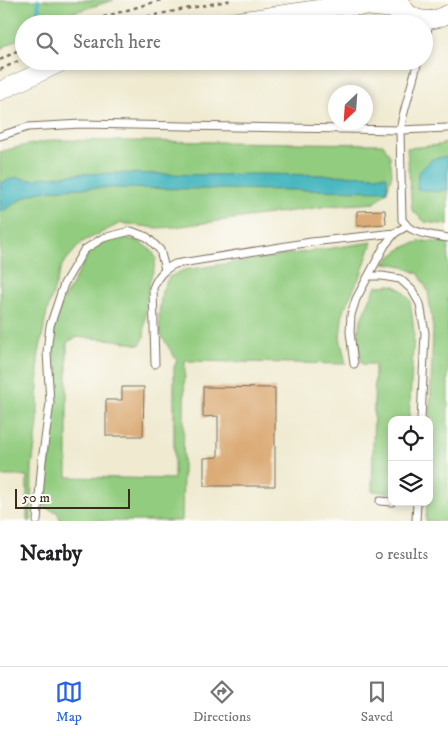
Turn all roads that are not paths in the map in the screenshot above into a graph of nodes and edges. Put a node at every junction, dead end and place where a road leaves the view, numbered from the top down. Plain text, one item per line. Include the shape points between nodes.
1 (345, 3) edge
2 (402, 5) edge
3 (448, 14) edge
4 (272, 15) edge
5 (410, 15) edge
6 (433, 19) edge
7 (45, 70) edge
8 (416, 70) edge
9 (0, 91) edge
10 (448, 128) edge
11 (400, 130) junction
12 (0, 136) edge
13 (407, 226) junction
14 (395, 233) junction
15 (448, 238) edge
16 (165, 269) junction
17 (369, 276) junction
18 (154, 364) dead end
19 (354, 364) dead end
20 (421, 416) edge
21 (380, 501) dead end
22 (388, 502) edge
23 (417, 506) edge
24 (37, 521) edge
25 (416, 521) edge

1 - 2 street
1 - 4 street
2 - 5 street
3 - 6 street
7 - 9 street
8 - 11 lane
10 - 11 lane
11 - 12 lane via 81,124 28,126
11 - 13 lane via 402,220
13 - 14 lane
13 - 15 lane
14 - 16 lane via 301,244 175,264
14 - 17 lane
16 - 18 lane via 153,288
16 - 24 lane via 160,250 146,237 131,231 103,238 84,250 64,284 50,326 47,352 50,403
17 - 19 lane via 351,315
17 - 20 lane via 400,279 420,304 425,333
21 - 22 lane
23 - 25 lane

